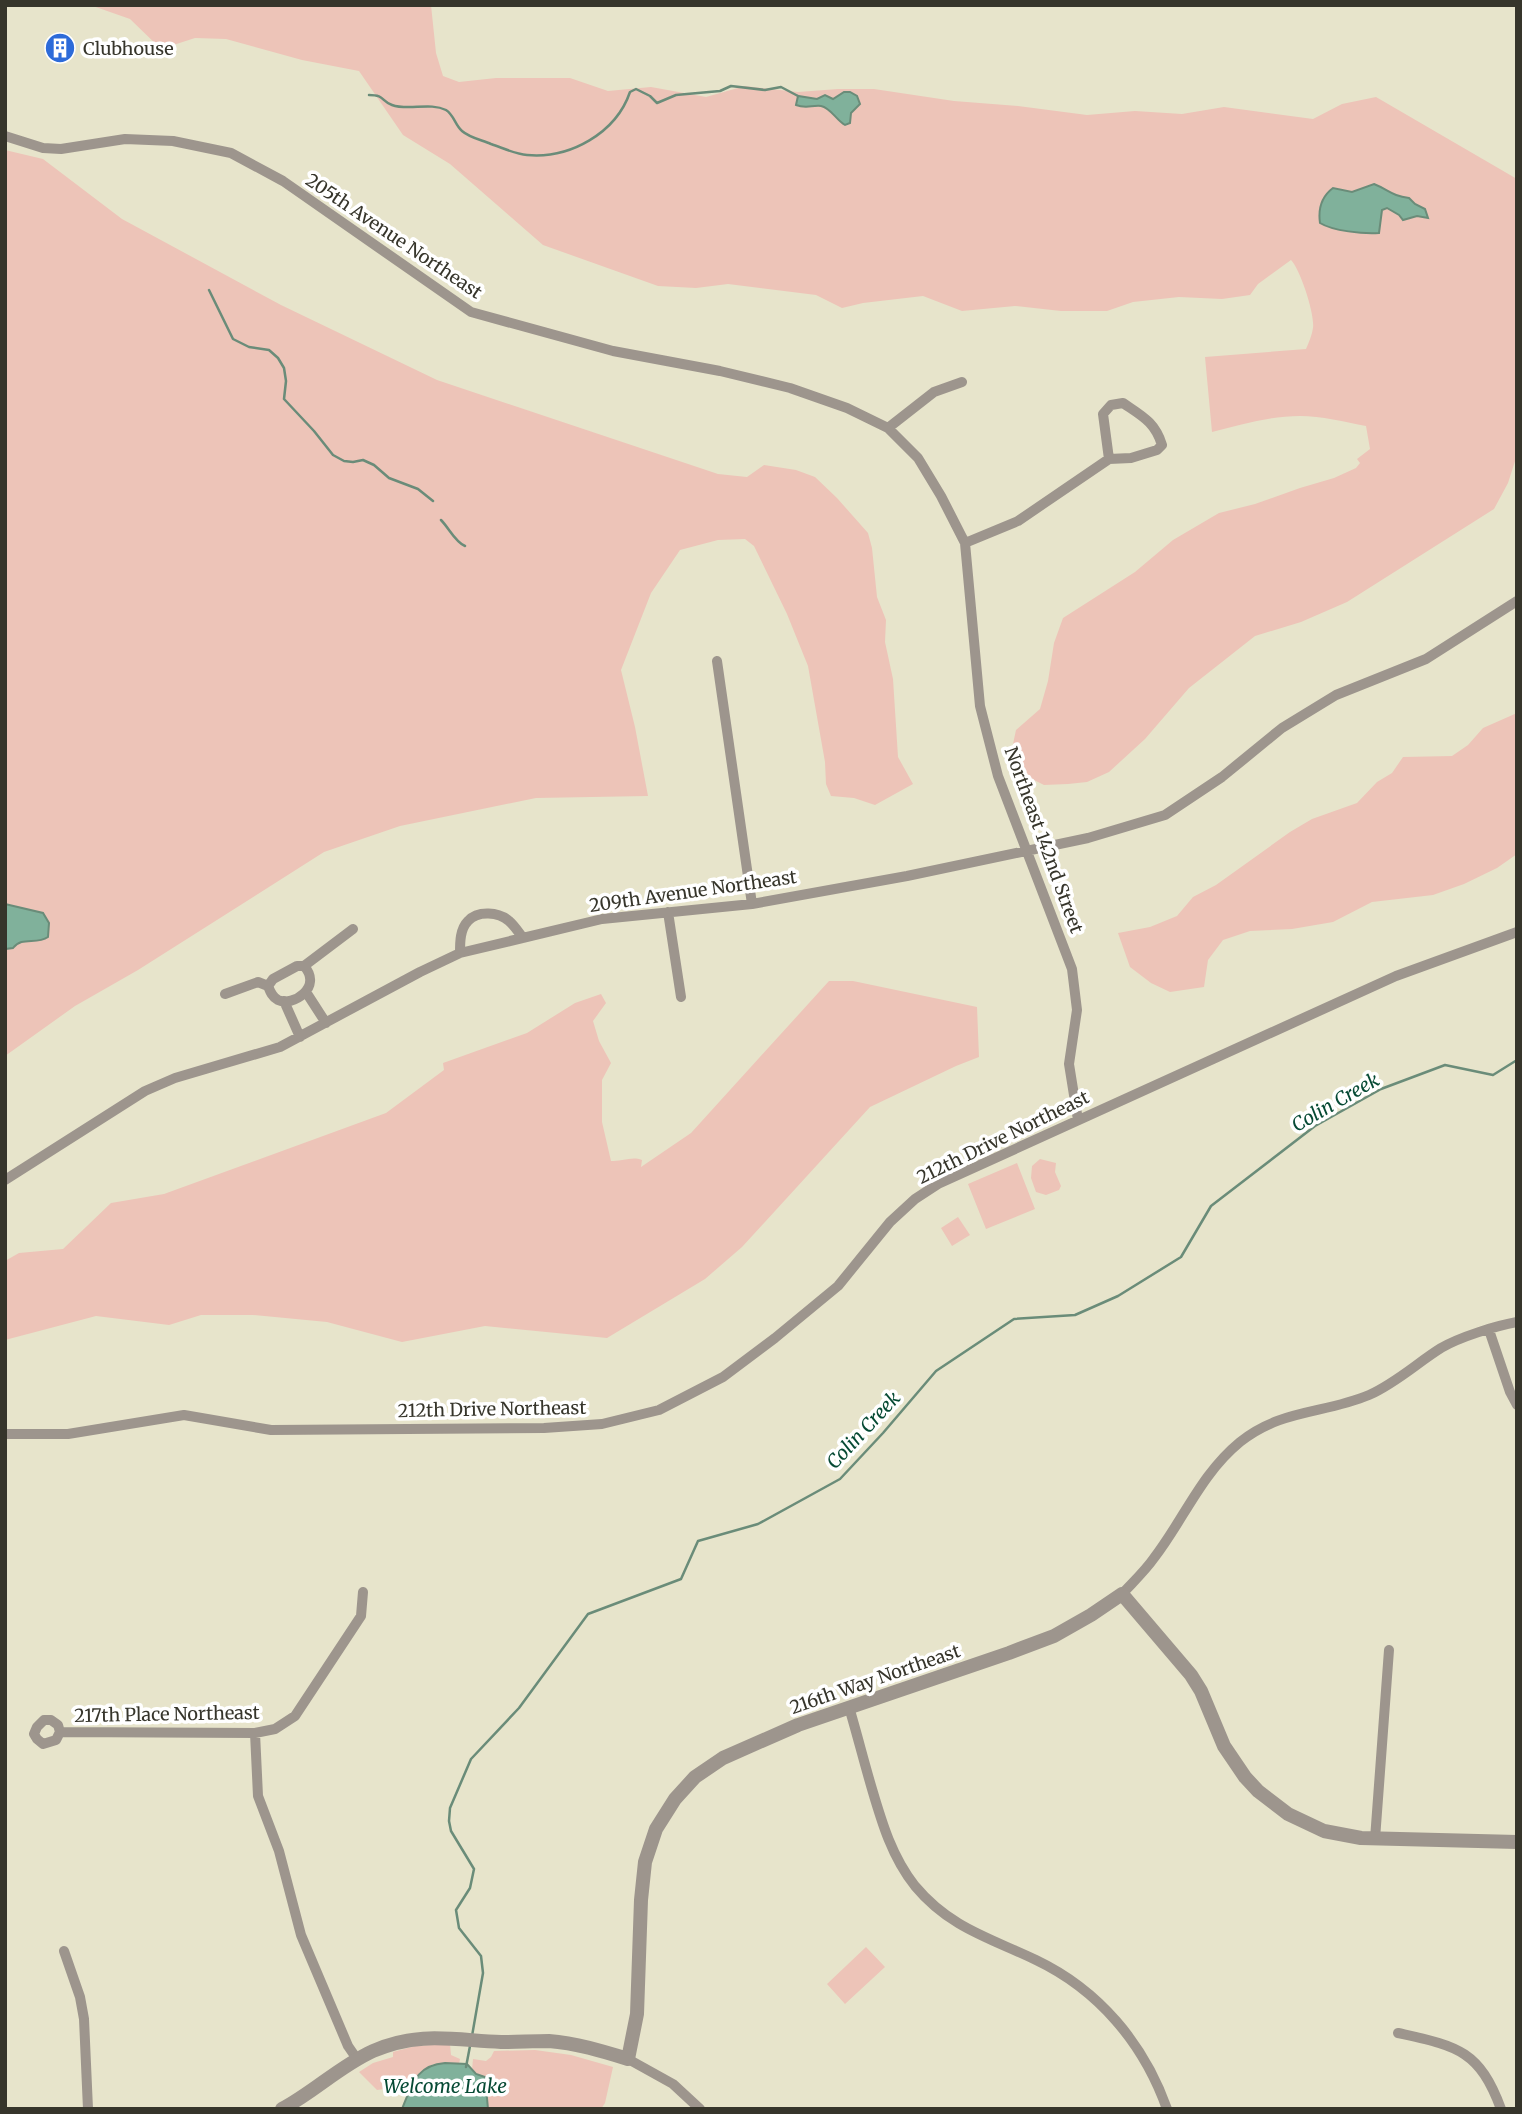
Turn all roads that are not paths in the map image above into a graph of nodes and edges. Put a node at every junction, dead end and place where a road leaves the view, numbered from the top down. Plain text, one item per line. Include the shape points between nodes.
1 (5, 136) edge
2 (962, 382) dead end
3 (888, 428) junction
4 (1109, 459) junction
5 (965, 543) junction
6 (1517, 601) edge
7 (717, 661) dead end
8 (1027, 851) junction
9 (752, 904) junction
10 (668, 912) junction
11 (353, 929) dead end
12 (1517, 932) edge
13 (523, 938) junction
14 (460, 953) junction
15 (304, 966) junction
16 (268, 986) junction
17 (306, 992) junction
18 (225, 994) dead end
19 (681, 997) dead end
20 (284, 1001) junction
21 (326, 1023) junction
22 (300, 1037) junction
23 (1078, 1120) junction
24 (5, 1180) edge
25 (1517, 1322) edge
26 (1489, 1329) junction
27 (1517, 1405) edge
28 (5, 1434) edge
29 (363, 1592) dead end
30 (1122, 1594) junction
31 (1389, 1650) dead end
32 (849, 1707) junction
33 (60, 1732) dead end
34 (255, 1733) junction
35 (1375, 1839) junction
36 (1517, 1842) edge
37 (64, 1951) dead end
38 (1398, 2033) dead end
39 (356, 2059) junction
40 (628, 2059) junction
41 (88, 2109) edge
42 (282, 2109) edge
43 (700, 2109) edge
44 (1167, 2109) edge
45 (1501, 2109) edge

1 - 3 street, 205th Avenue Northeast via 43,148 125,138 173,141 232,153 283,181 471,312 613,351 790,388
2 - 3 street via 934,392
3 - 5 street, Northeast 142nd Street via 918,458
4 - 4 street via 1131,458 1162,445 1158,430 1123,403 1111,405 1103,414
4 - 5 street via 1018,521
5 - 8 street, Northeast 142nd Street via 980,706 998,776
6 - 8 street, 209th Avenue Northeast via 1426,659 1336,695 1165,815
7 - 9 street
8 - 9 street, 209th Avenue Northeast
8 - 23 street, Northeast 142nd Street via 1072,969 1077,1010 1069,1064
9 - 10 street, 209th Avenue Northeast
10 - 13 street, 209th Avenue Northeast via 602,919
10 - 19 street
11 - 15 street
12 - 23 street, 212th Drive Northeast via 1396,976
13 - 14 street, 209th Avenue Northeast
13 - 14 street via 509,920 480,914 467,921 460,936
14 - 21 street, 209th Avenue Northeast
15 - 16 street via 273,979
15 - 17 street via 311,981
16 - 18 street via 258,982
16 - 20 street via 271,995
17 - 20 street
17 - 21 street
20 - 22 street
21 - 22 street, 209th Avenue Northeast
22 - 24 street, 209th Avenue Northeast via 145,1091
23 - 28 street, 212th Drive Northeast via 915,1199 838,1286 723,1377 659,1410 603,1424 544,1428 271,1430 184,1415 68,1434
25 - 26 street, 216th Way Northeast
26 - 27 street
26 - 30 street, 216th Way Northeast via 1443,1347 1373,1393 1336,1407 1288,1416 1241,1442 1214,1467 1155,1558
29 - 34 street, 217th Place Northeast via 361,1616 295,1716 275,1729
30 - 32 street, 216th Way Northeast via 1054,1636
30 - 35 street via 1191,1675 1224,1746 1258,1791 1303,1822 1347,1836
31 - 35 street
32 - 40 street, 216th Way Northeast via 723,1758 695,1777 656,1829 643,1870 637,2014
32 - 44 street via 888,1840 915,1886 946,1916 1038,1961 1101,2004 1152,2073
33 - 34 street, 217th Place Northeast
34 - 39 street via 258,1797 279,1851 301,1935
35 - 36 street
37 - 41 street via 85,2019
38 - 45 street via 1457,2049 1478,2064
39 - 40 street via 412,2039 459,2038 568,2043
39 - 42 street
40 - 43 street via 673,2084

